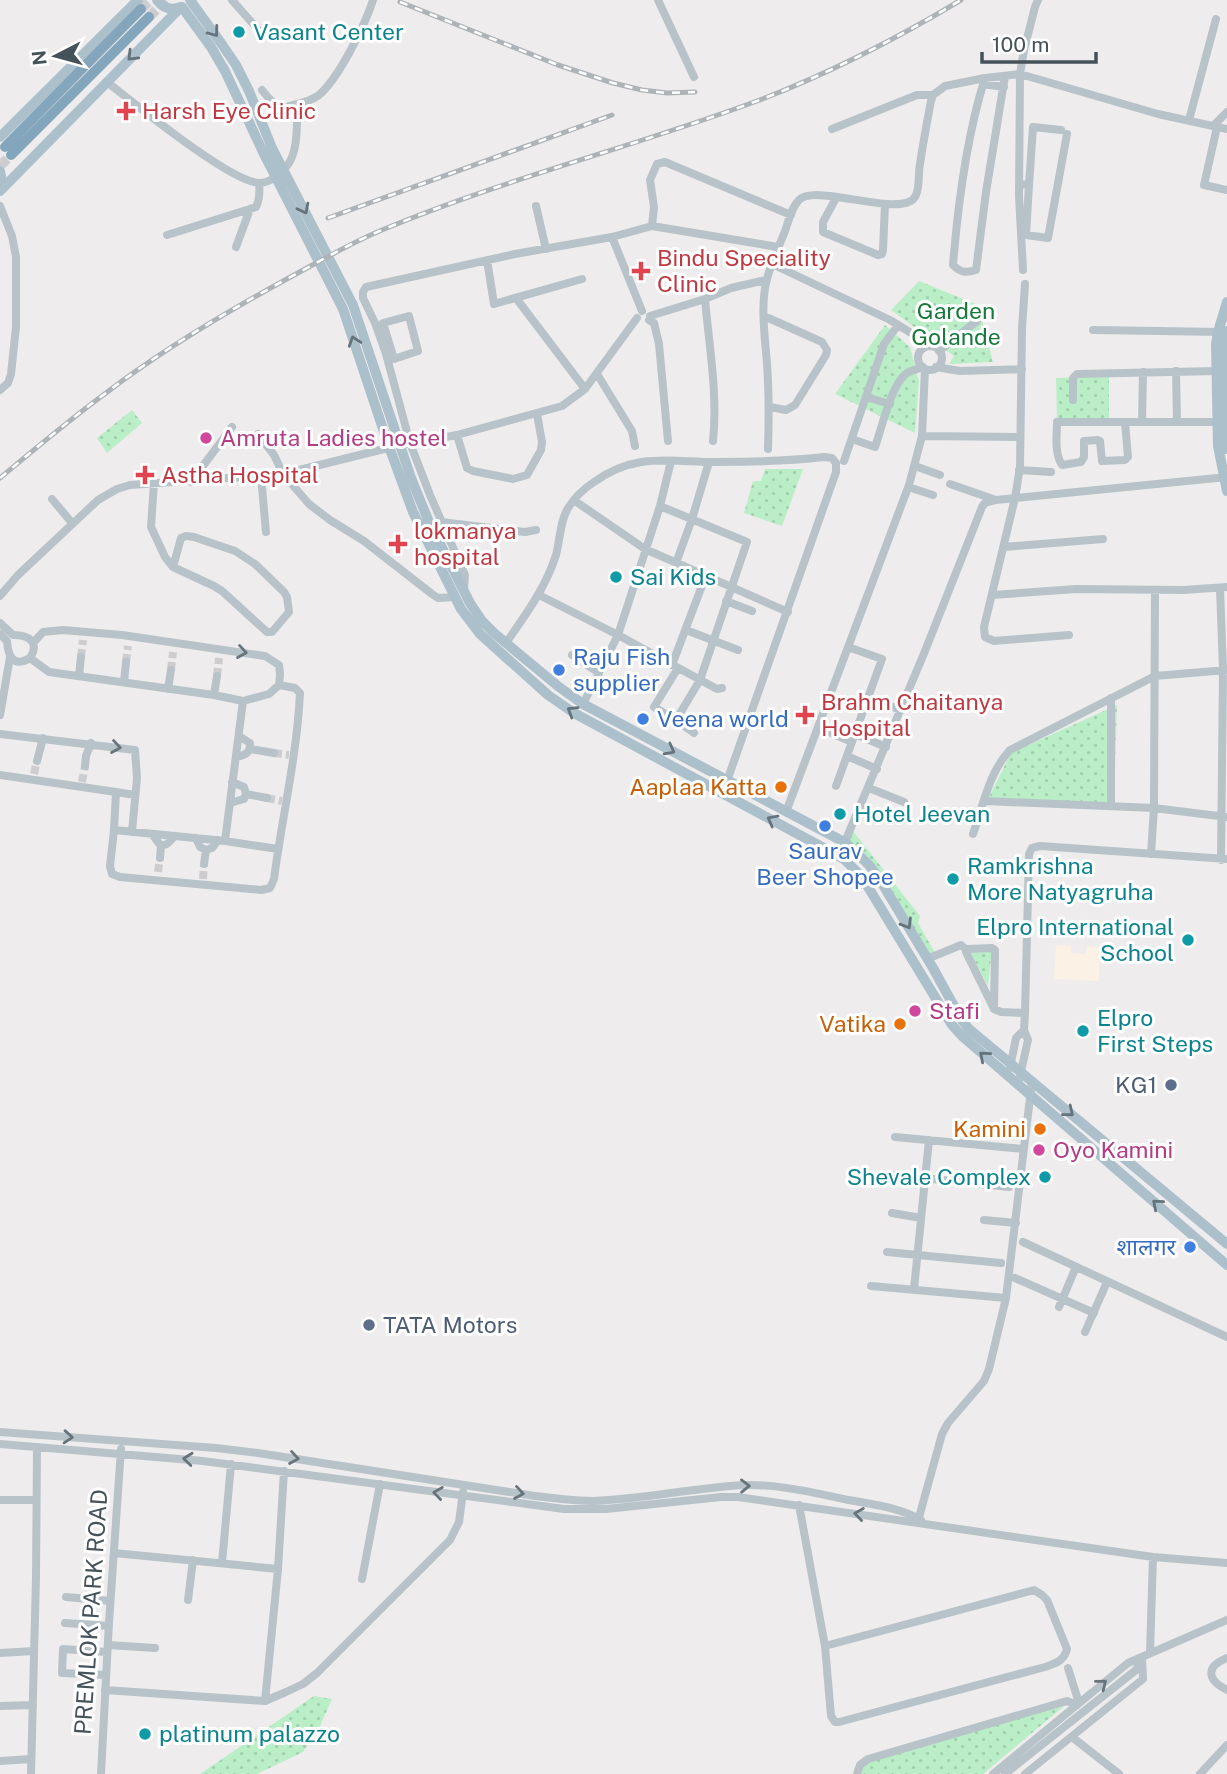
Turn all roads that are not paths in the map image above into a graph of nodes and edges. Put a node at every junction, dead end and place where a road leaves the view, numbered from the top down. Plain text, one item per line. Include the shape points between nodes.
1 (157, 0) edge
2 (232, 0) edge
3 (373, 0) edge
4 (658, 0) edge
5 (1038, 0) edge
6 (186, 4) edge
7 (143, 9) edge
8 (1216, 19) dead end
9 (261, 33) dead end
10 (1020, 74) junction
11 (1005, 76) junction
12 (694, 78) dead end
13 (984, 81) junction
14 (107, 82) junction
15 (1003, 87) junction
16 (262, 90) dead end
17 (933, 94) junction
18 (298, 104) junction
19 (1227, 112) edge
20 (1189, 120) junction
21 (832, 128) dead end
22 (1227, 129) edge
23 (1215, 130) junction
24 (1227, 139) edge
25 (5, 146) edge
26 (0, 172) edge
27 (259, 183) junction
28 (1020, 184) junction
29 (1030, 185) junction
30 (0, 190) edge
31 (1227, 190) edge
32 (836, 198) junction
33 (885, 204) junction
34 (0, 206) edge
35 (536, 206) dead end
36 (250, 209) junction
37 (791, 215) junction
38 (652, 226) junction
39 (167, 235) dead end
40 (612, 237) junction
41 (236, 247) dead end
42 (778, 247) junction
43 (546, 249) junction
44 (487, 260) junction
45 (772, 264) junction
46 (1023, 270) dead end
47 (582, 279) dead end
48 (766, 280) junction
49 (1025, 284) dead end
50 (516, 298) junction
51 (705, 299) junction
52 (1227, 302) edge
53 (645, 316) junction
54 (764, 316) junction
55 (977, 321) dead end
56 (898, 325) junction
57 (1093, 330) dead end
58 (1224, 331) edge
59 (386, 346) junction
60 (925, 347) junction
61 (939, 351) junction
62 (936, 367) junction
63 (924, 368) junction
64 (1022, 369) junction
65 (1176, 371) junction
66 (1217, 371) junction
67 (1143, 372) junction
68 (597, 374) junction
69 (585, 389) junction
70 (0, 390) edge
71 (866, 397) junction
72 (1073, 400) dead end
73 (890, 404) junction
74 (769, 407) junction
75 (537, 414) junction
76 (1125, 422) junction
77 (1142, 422) junction
78 (1177, 422) junction
79 (1217, 422) junction
80 (232, 427) dead end
81 (258, 433) dead end
82 (457, 435) junction
83 (922, 436) junction
84 (1020, 437) junction
85 (852, 439) junction
86 (668, 441) dead end
87 (713, 441) dead end
88 (407, 444) junction
89 (635, 446) dead end
90 (1225, 448) edge
91 (384, 449) dead end
92 (768, 449) dead end
93 (671, 461) junction
94 (845, 461) dead end
95 (709, 462) junction
96 (915, 466) junction
97 (1019, 470) junction
98 (1051, 472) dead end
99 (283, 474) junction
100 (261, 475) junction
101 (940, 475) dead end
102 (1225, 477) edge
103 (191, 482) junction
104 (154, 483) junction
105 (950, 484) dead end
106 (908, 487) junction
107 (1227, 491) edge
108 (933, 495) dead end
109 (1016, 498) junction
110 (52, 499) dead end
111 (996, 500) junction
112 (575, 501) dead end
113 (660, 506) junction
114 (692, 519) junction
115 (441, 522) junction
116 (72, 523) junction
117 (536, 530) dead end
118 (266, 531) dead end
119 (1103, 539) dead end
120 (1004, 547) junction
121 (645, 549) junction
122 (676, 562) junction
123 (173, 567) junction
124 (706, 575) junction
125 (731, 586) junction
126 (1223, 587) edge
127 (1155, 590) junction
128 (459, 594) junction
129 (538, 595) junction
130 (992, 595) junction
131 (0, 596) edge
132 (726, 601) junction
133 (752, 611) dead end
134 (788, 612) junction
135 (0, 624) edge
136 (686, 630) junction
137 (0, 634) edge
138 (618, 635) junction
139 (1069, 635) dead end
140 (130, 636) junction
141 (714, 640) junction
142 (33, 643) junction
143 (506, 643) junction
144 (128, 646) tunnel mouth
145 (848, 646) junction
146 (738, 650) dead end
147 (572, 655) dead end
148 (10, 657) junction
149 (81, 657) tunnel mouth
150 (30, 658) junction
151 (126, 662) tunnel mouth
152 (675, 666) junction
153 (171, 670) tunnel mouth
154 (1225, 670) edge
155 (599, 673) junction
156 (79, 676) junction
157 (1155, 676) junction
158 (217, 677) tunnel mouth
159 (700, 680) junction
160 (124, 682) junction
161 (279, 685) junction
162 (722, 688) dead end
163 (168, 689) junction
164 (214, 695) junction
165 (869, 698) junction
166 (1111, 698) junction
167 (243, 701) junction
168 (583, 704) junction
169 (901, 710) junction
170 (0, 715) edge
171 (676, 720) junction
172 (818, 727) junction
173 (695, 733) dead end
174 (0, 734) edge
175 (239, 736) junction
176 (39, 738) junction
177 (854, 738) junction
178 (87, 743) junction
179 (886, 747) junction
180 (250, 749) junction
181 (274, 752) tunnel mouth
182 (847, 756) junction
183 (236, 757) junction
184 (37, 761) tunnel mouth
185 (85, 766) tunnel mouth
186 (877, 769) junction
187 (0, 775) edge
188 (727, 781) junction
189 (232, 782) junction
190 (836, 786) dead end
191 (869, 788) junction
192 (116, 792) junction
193 (135, 794) junction
194 (246, 794) junction
195 (267, 798) tunnel mouth
196 (984, 801) junction
197 (904, 802) dead end
198 (230, 803) junction
199 (1111, 807) junction
200 (860, 808) junction
201 (1154, 808) junction
202 (786, 812) junction
203 (879, 817) dead end
204 (1224, 817) edge
205 (114, 831) junction
206 (132, 832) junction
207 (152, 834) junction
208 (973, 834) dead end
209 (174, 836) junction
210 (195, 838) junction
211 (221, 840) junction
212 (846, 843) junction
213 (161, 846) junction
214 (206, 849) junction
215 (278, 849) junction
216 (1151, 854) junction
217 (839, 856) junction
218 (160, 858) tunnel mouth
219 (1224, 860) edge
220 (204, 864) tunnel mouth
221 (967, 950) junction
222 (927, 960) junction
223 (994, 1009) junction
224 (1025, 1013) junction
225 (1024, 1030) junction
226 (1011, 1063) junction
227 (1021, 1072) junction
228 (1009, 1077) junction
229 (1032, 1081) junction
230 (1018, 1085) junction
231 (1030, 1095) junction
232 (895, 1137) dead end
233 (929, 1140) junction
234 (1023, 1149) junction
235 (895, 1175) dead end
236 (925, 1178) junction
237 (1009, 1186) dead end
238 (892, 1213) dead end
239 (921, 1218) junction
240 (984, 1220) dead end
241 (1016, 1223) junction
242 (1023, 1242) dead end
243 (1227, 1244) edge
244 (887, 1252) dead end
245 (917, 1254) junction
246 (1000, 1263) dead end
247 (1227, 1265) edge
248 (1076, 1267) junction
249 (1015, 1278) dead end
250 (1107, 1282) junction
251 (871, 1286) dead end
252 (914, 1289) junction
253 (1006, 1298) junction
254 (1061, 1303) junction
255 (1094, 1313) junction
256 (1085, 1332) dead end
257 (1227, 1338) edge
258 (0, 1432) edge
259 (121, 1441) junction
260 (0, 1444) edge
261 (37, 1447) junction
262 (121, 1453) junction
263 (231, 1464) junction
264 (284, 1471) junction
265 (380, 1484) junction
266 (463, 1485) junction
267 (463, 1496) junction
268 (0, 1500) edge
269 (36, 1500) junction
270 (799, 1505) junction
271 (921, 1522) junction
272 (114, 1553) junction
273 (1153, 1557) junction
274 (193, 1560) junction
275 (222, 1563) junction
276 (1227, 1563) edge
277 (278, 1569) junction
278 (362, 1578) dead end
279 (66, 1597) dead end
280 (188, 1600) dead end
281 (110, 1601) junction
282 (84, 1620) dead end
283 (1227, 1620) edge
284 (65, 1623) dead end
285 (109, 1624) junction
286 (825, 1646) junction
287 (108, 1648) junction
288 (155, 1648) dead end
289 (34, 1651) junction
290 (1150, 1652) junction
291 (0, 1653) edge
292 (1142, 1658) junction
293 (1227, 1658) edge
294 (1068, 1668) dead end
295 (106, 1675) junction
296 (105, 1690) junction
297 (1227, 1690) edge
298 (265, 1701) junction
299 (1078, 1704) junction
300 (0, 1706) edge
301 (33, 1706) junction
302 (1072, 1737) junction
303 (1227, 1745) edge
304 (31, 1759) junction
305 (0, 1760) edge
306 (1005, 1772) edge
307 (31, 1774) edge
308 (101, 1774) edge
309 (857, 1774) edge
310 (993, 1774) edge
311 (1025, 1774) edge
312 (1119, 1774) edge
313 (1199, 1774) edge

1 - 6 main road via 173,9
2 - 9 street
3 - 18 street via 360,34 332,80 317,96
4 - 12 street
5 - 10 street
6 -> 14 main road
6 - 128 main road via 348,307 405,492 419,526
7 - 25 main road
7 - 25 highway via 60,99
8 - 20 street
10 - 11 street
10 - 20 street
10 - 28 street
11 - 13 street
11 - 15 street
13 - 15 street
13 - 15 street via 954,253 953,265 967,273 976,270
13 - 17 street via 945,86
14 - 27 street via 213,160 247,181
14 - 30 main road
16 - 18 street via 281,107
17 - 21 street
17 - 33 street via 915,199
18 - 27 street via 290,162 281,173
19 - 23 street
20 - 23 street
22 - 23 street
23 - 24 street
23 - 31 street via 1204,185
26 - 30 main road
27 - 36 street via 259,202
28 - 29 street
28 - 46 street
29 - 29 street via 1026,235 1048,238 1064,132 1033,127
32 - 33 street
32 - 33 street via 823,222 823,232 878,255 883,250
32 - 37 street via 802,197
34 - 70 street via 15,247 16,327 10,377
35 - 43 street
36 - 39 street
36 - 41 street
37 - 38 street via 665,162 657,164 650,180
37 - 42 street
38 - 40 street
38 - 42 street
40 - 43 street
40 - 53 street
42 - 45 street
43 - 44 street
44 - 50 street via 494,304
44 - 59 street via 366,287 363,298
45 - 48 street
45 - 56 street
47 - 50 street
48 - 51 street
48 - 54 street
49 - 64 street
50 - 69 street
51 - 53 street
51 - 87 street via 714,394
52 - 58 main road
53 - 68 street
53 - 86 street via 654,323 659,344
54 - 74 street
54 - 74 street via 822,342 827,350 795,405 786,410
55 - 61 street
56 - 60 street
56 - 71 street via 884,344
57 - 58 street
58 - 66 main road
58 - 90 main road
59 - 59 street via 394,359 418,351 409,316 383,323
59 - 88 street
60 - 61 street
60 - 63 street via 918,356
61 - 62 street via 941,360
62 - 63 street
62 - 64 street
63 - 73 street via 904,375
63 - 83 street
64 - 84 street
65 - 66 street
65 - 67 street
65 - 78 street
66 - 79 main road
67 - 72 street via 1077,374
67 - 77 street
68 - 69 street
68 - 89 street via 632,431
69 - 75 street via 562,407
71 - 73 street
71 - 85 street
73 - 85 street via 875,447
74 - 92 street
75 - 82 street
75 - 82 street via 541,450 527,475 520,478 467,468
76 - 76 street via 1057,422 1060,463 1081,462 1084,441 1098,440 1102,461 1125,460
76 - 77 street
77 - 78 street
78 - 79 street
79 - 90 main road
80 - 103 street
81 - 99 street
82 - 88 street
83 - 84 street
83 - 96 street
84 - 97 street
85 - 94 street
88 - 115 street
90 - 102 main road
91 - 99 street
93 - 95 street
93 - 113 street
93 - 129 street via 638,461 616,468 579,492 566,511 556,554
95 - 114 street
95 - 134 street via 824,457 836,463
96 - 101 street
96 - 106 street
97 - 98 street
97 - 109 street
99 - 100 street
99 - 128 street via 320,513 432,594 439,598
100 - 103 street
100 - 118 street
102 - 107 main road
102 - 109 street
103 - 104 street
104 - 116 street via 117,489
104 - 123 street via 151,527
105 - 111 street
106 - 108 street
106 - 145 street
109 - 111 street
109 - 120 street
110 - 116 street
111 - 169 street via 982,507
112 - 121 street
113 - 114 street
113 - 121 street
114 - 122 street
114 - 125 street via 747,542
115 - 117 street
115 - 128 street via 465,575
116 - 131 street
119 - 120 street
120 - 130 street
121 - 122 street
121 - 138 street
122 - 124 street
123 - 123 street via 222,591 267,632 289,612 284,592 235,551 186,536 181,538
124 - 125 street
124 - 136 street
125 - 132 street
125 - 134 street
126 - 127 street
126 - 154 street
127 - 130 street
127 - 157 street
128 - 143 main road
217 -> 128 main road via 559,703 480,634
129 - 138 street
129 - 143 street
130 - 139 street via 984,627 990,640
132 - 133 street
132 - 141 street
134 - 188 street
135 - 142 street
136 - 141 street
136 - 152 street
137 - 148 street via 7,641
138 - 152 street
138 - 155 street
140 - 142 street via 83,636 63,630 43,632
140 - 144 street
140 -> 161 street via 174,648 265,656 278,665
141 - 146 street
141 - 159 street
142 - 150 street
143 - 168 main road
145 - 165 street via 882,659
145 - 172 street
147 - 155 street
148 - 150 street via 22,662
148 - 170 street
149 - 156 street
150 - 156 street via 49,672
151 - 160 street
152 - 159 street
152 - 171 street via 654,707
153 - 163 street
154 - 157 street
154 - 204 street
155 - 168 street
156 - 160 street
157 - 166 street
157 - 201 street
158 - 164 street
159 - 162 street
159 - 171 street
160 - 163 street
161 - 167 street via 269,694
161 - 215 street via 300,693
163 - 164 street
164 - 167 street
165 - 169 street
165 - 177 street
166 - 196 street via 1010,750 993,775
166 - 199 street
167 - 175 street
168 -> 188 main road
169 - 179 street
171 - 173 street
172 - 177 street
172 - 202 street
174 - 176 street
175 - 180 street via 250,743
175 - 183 street
176 - 178 street
176 - 184 street
177 - 179 street
177 - 182 street
178 - 185 street
178 -> 193 street via 135,750
179 - 186 street
180 - 181 street
180 - 183 street
182 - 186 street
182 - 190 street
183 - 189 street
186 - 191 street
187 - 192 street
188 - 202 main road
189 - 194 street
189 - 198 street
191 - 197 street
191 - 200 street
192 - 193 street
192 - 205 street
193 - 206 street
194 - 195 street
194 - 198 street
196 - 199 street
196 - 208 street
198 - 211 street
199 - 201 street
200 - 203 street
200 - 212 street
201 - 204 street
201 - 216 street
202 - 212 main road
204 - 219 street
205 - 206 street
205 - 215 street via 110,866 112,874 120,877 261,890 270,888 274,879
206 - 207 street
207 - 209 street
207 - 213 street
209 - 210 street
209 - 213 street
210 - 211 street
210 - 214 street
211 - 214 street
211 - 215 street
212 - 217 street
212 -> 222 main road via 875,873
213 - 218 street
214 - 220 street
216 - 219 street
216 - 224 street via 1030,849
228 -> 217 main road via 952,1025 862,877
221 - 222 street via 961,945
221 - 223 street
221 - 223 street via 994,948
222 - 226 main road via 969,1029
223 - 224 street
224 - 225 street
225 - 226 street via 1016,1038
225 - 227 street via 1028,1041
226 - 227 main road
226 - 228 street
227 - 229 main road
227 - 230 street
228 - 230 main road
229 - 231 street
229 -> 243 main road
230 - 231 main road
231 - 234 street
247 -> 231 main road
232 - 233 street
233 - 234 street
233 - 236 street
234 - 241 street
235 - 236 street
236 - 237 street
236 - 239 street
238 - 239 street
239 - 245 street
240 - 241 street
241 - 253 street
242 - 248 street
244 - 245 street
245 - 246 street
245 - 252 street
248 - 250 street
248 - 254 street
249 - 254 street
250 - 255 street
250 - 257 street
251 - 252 street
252 - 253 street
253 - 271 street via 984,1381 942,1434
254 - 255 street
255 - 256 street
258 -> 259 street
259 - 262 street, PREMLOK PARK ROAD
259 -> 266 street via 269,1454
260 - 261 street
261 - 262 street
261 - 269 street
263 -> 262 street
262 - 272 street, PREMLOK PARK ROAD
263 - 264 street
263 - 275 street
264 - 265 street
264 - 277 street
267 -> 265 street
265 - 278 street
266 - 267 street
266 -> 271 street via 592,1501 766,1486 900,1510
267 - 270 street via 580,1510 722,1497
267 - 298 street via 459,1522 450,1540 317,1673
268 - 269 street
269 - 289 street
271 -> 270 street
270 - 286 street
271 - 273 street
272 - 274 street
272 - 281 street, PREMLOK PARK ROAD
273 - 276 street
273 - 290 street
274 - 275 street
274 - 280 street
275 - 277 street
277 - 298 street
279 - 281 street
281 - 285 street, PREMLOK PARK ROAD
282 - 285 street
283 - 290 street
284 - 285 street
285 - 287 street, PREMLOK PARK ROAD
286 - 286 street via 1034,1590 1046,1600 1067,1649 1061,1661 1045,1667 835,1722
287 - 288 street
287 - 295 street, PREMLOK PARK ROAD
287 - 295 street via 63,1649 62,1673
289 - 291 street
289 - 301 street
290 - 292 street
299 -> 292 street via 1128,1663
292 - 302 street via 1143,1678
292 - 306 street via 1136,1670
293 - 297 street via 1216,1664 1211,1676
294 - 299 street
295 - 296 street, PREMLOK PARK ROAD
296 - 298 street
296 - 308 street, PREMLOK PARK ROAD
299 - 306 street
299 - 309 street via 1067,1701 868,1759
300 - 301 street
301 - 304 street
302 - 311 street
302 - 312 street
303 - 313 street
304 - 305 street
304 - 307 street
306 - 310 street

